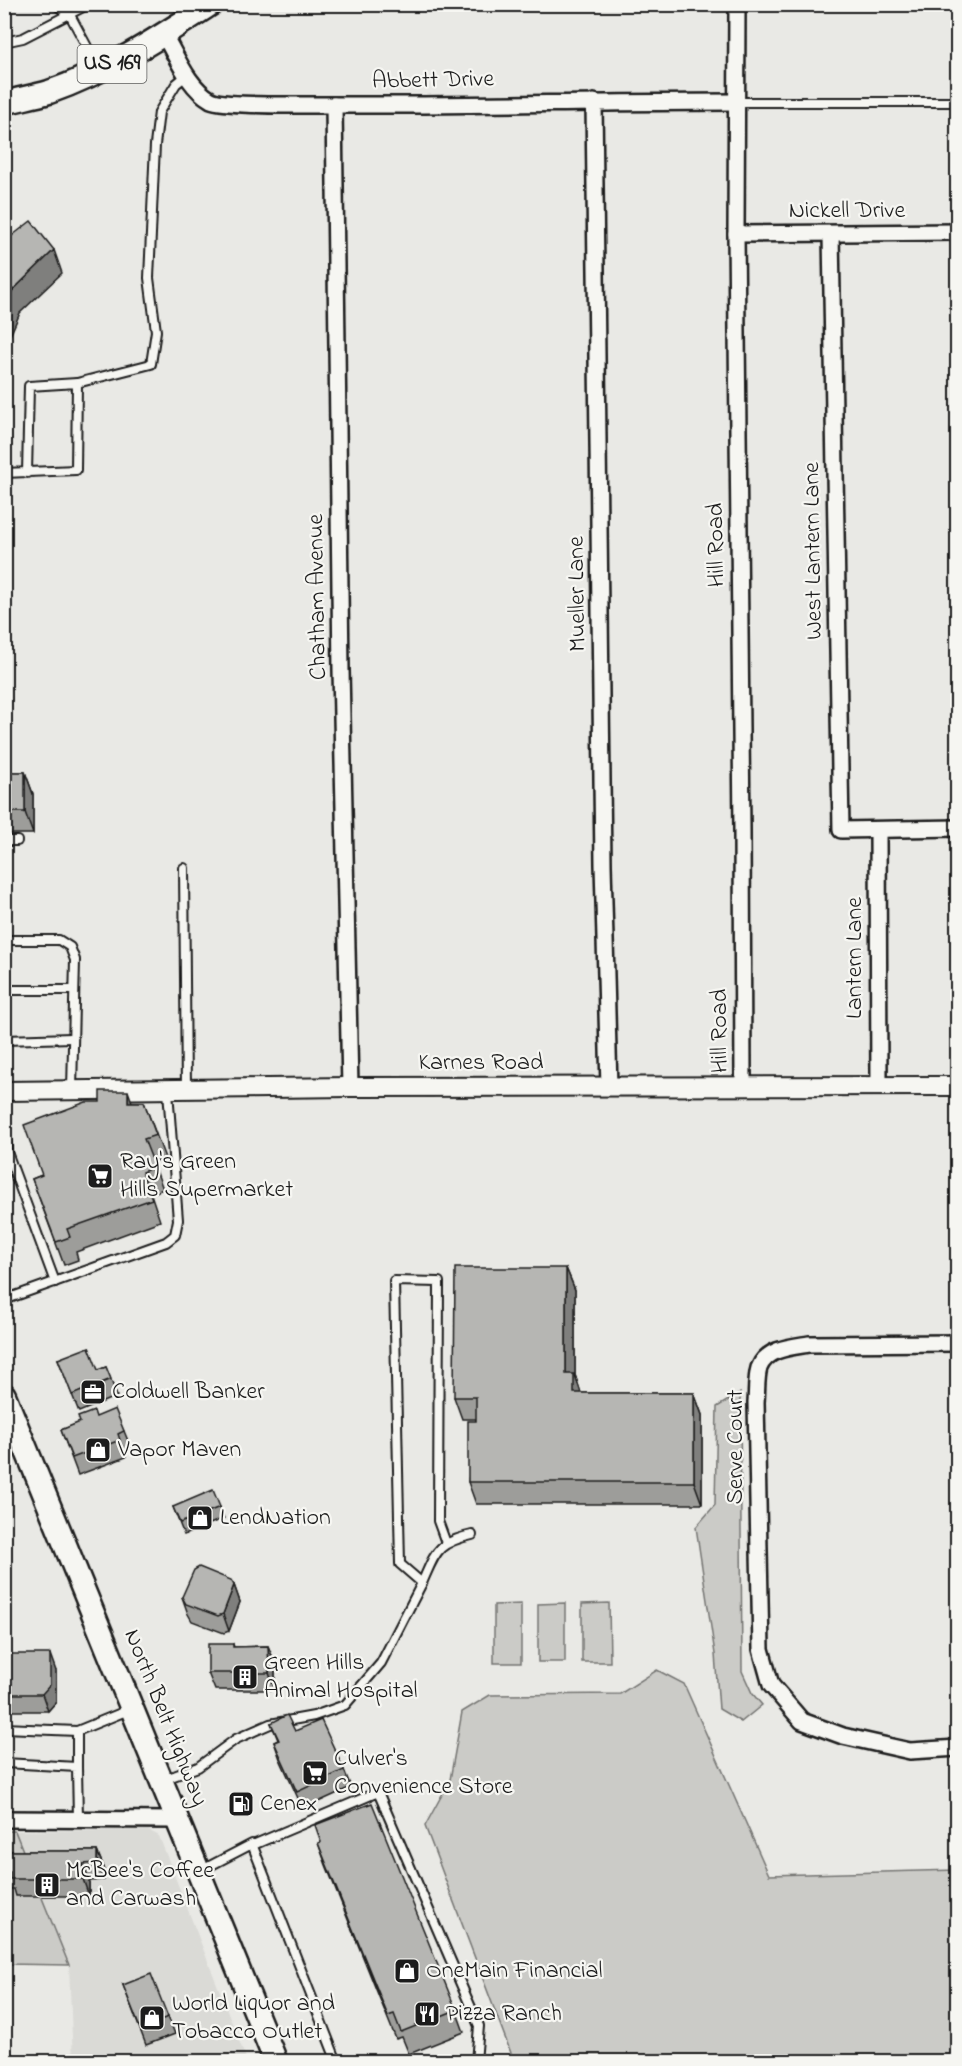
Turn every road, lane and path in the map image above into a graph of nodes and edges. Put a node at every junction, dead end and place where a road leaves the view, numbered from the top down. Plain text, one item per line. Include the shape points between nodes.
1 (55, 4) edge
2 (211, 4) edge
3 (737, 4) edge
4 (89, 5) edge
5 (70, 15) junction
6 (164, 34) junction
7 (4, 42) edge
8 (99, 70) junction
9 (187, 75) junction
10 (594, 102) junction
11 (738, 102) junction
12 (957, 102) edge
13 (4, 103) edge
14 (334, 105) junction
15 (957, 232) edge
16 (736, 234) junction
17 (831, 234) junction
18 (77, 383) junction
19 (4, 473) edge
20 (27, 473) junction
21 (957, 828) edge
22 (878, 830) junction
23 (4, 841) edge
24 (17, 841) dead end
25 (184, 868) dead end
26 (4, 940) edge
27 (4, 990) edge
28 (74, 990) junction
29 (72, 1038) junction
30 (4, 1040) edge
31 (743, 1085) junction
32 (879, 1086) junction
33 (957, 1086) edge
34 (350, 1087) junction
35 (609, 1087) junction
36 (177, 1090) junction
37 (4, 1091) edge
38 (72, 1091) junction
39 (4, 1110) edge
40 (55, 1282) junction
41 (4, 1300) edge
42 (957, 1343) edge
43 (4, 1395) edge
44 (472, 1535) dead end
45 (446, 1543) junction
46 (422, 1583) junction
47 (132, 1709) junction
48 (4, 1728) edge
49 (77, 1731) junction
50 (957, 1748) edge
51 (4, 1763) edge
52 (77, 1767) junction
53 (161, 1780) junction
54 (4, 1819) edge
55 (78, 1819) junction
56 (177, 1820) junction
57 (253, 1845) junction
58 (198, 1872) junction
59 (276, 2061) edge
60 (337, 2061) edge
61 (476, 2061) edge

1 - 5 lane
2 - 6 main road, US 169
3 - 11 street, Hill Road
4 - 5 lane
5 - 7 lane via 23,38
5 - 8 lane
6 - 8 main road, US 169
6 - 9 street, Abbett Drive
8 - 13 main road, US 169 via 49,92
9 - 14 street, Abbett Drive via 213,101
9 - 18 lane via 176,84 159,112 149,278 156,331 151,364
10 - 11 street, Abbett Drive
10 - 14 street, Abbett Drive
10 - 35 street, Mueller Lane
11 - 12 lane
11 - 16 street, Hill Road
14 - 34 street, Chatham Avenue
15 - 17 street, Nickell Drive
16 - 17 street, Nickell Drive
16 - 31 street, Hill Road
17 - 22 street, West Lantern Lane via 841,830
18 - 20 lane via 76,470
18 - 20 lane via 28,386
19 - 20 lane
21 - 22 street
22 - 32 street, Lantern Lane
23 - 24 lane
25 - 36 lane
26 - 28 lane via 59,940 70,947 75,960
27 - 28 lane
28 - 29 lane
29 - 30 lane
29 - 38 lane
31 - 32 street, Karnes Road
31 - 35 street, Karnes Road
32 - 33 street, Karnes Road
34 - 35 street, Karnes Road
34 - 36 street, Karnes Road
36 - 38 street, Karnes Road
36 - 40 lane via 175,1234 166,1242
37 - 38 street, Karnes Road
39 - 40 lane via 7,1152
40 - 41 lane
42 - 50 street, Serve Court via 786,1347 770,1354 759,1368 756,1402 761,1649 771,1685 802,1721 843,1736 910,1751
43 - 47 main road, North Belt Highway
44 - 45 lane
45 - 46 lane via 437,1551
45 - 46 lane via 438,1521 438,1282 394,1281 400,1564
46 - 53 lane via 381,1663 345,1705 314,1716 270,1724 236,1739 198,1767
47 - 49 lane
47 - 53 main road, North Belt Highway
48 - 49 lane
49 - 52 lane
51 - 52 lane
52 - 55 lane
53 - 56 main road, North Belt Highway
54 - 55 street
55 - 56 street
56 - 58 main road, North Belt Highway
57 - 58 lane
57 - 60 lane
57 - 61 lane via 378,1792 479,2026
58 - 59 main road, North Belt Highway

